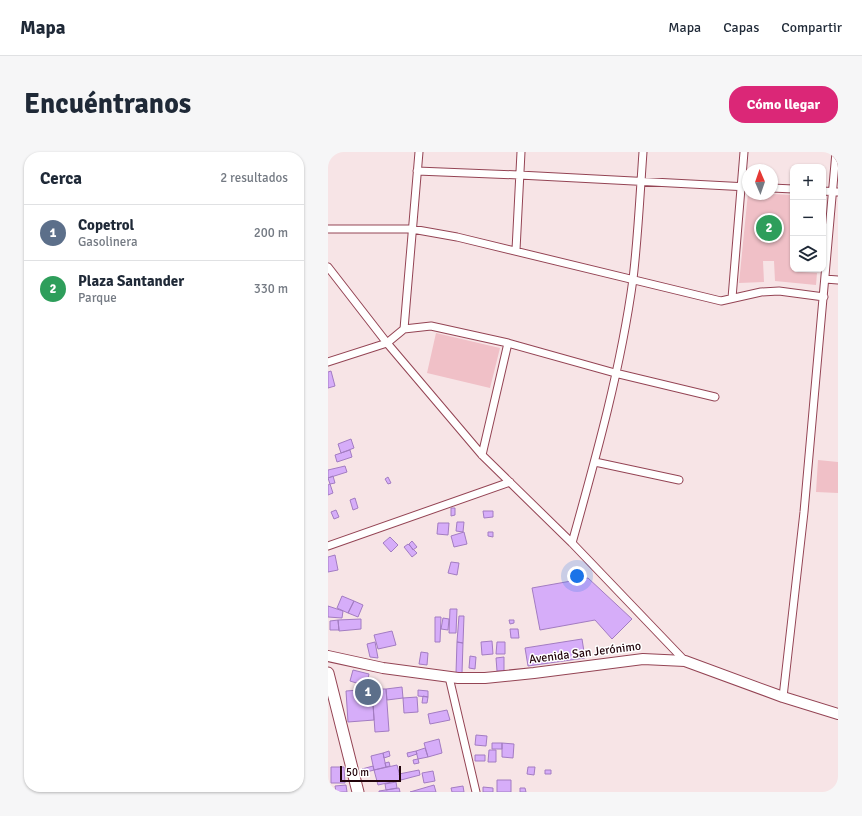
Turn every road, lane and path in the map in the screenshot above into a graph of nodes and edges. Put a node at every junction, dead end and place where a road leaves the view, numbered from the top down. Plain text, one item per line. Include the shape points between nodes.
1 (418, 152) edge
2 (521, 152) edge
3 (642, 152) edge
4 (744, 152) edge
5 (836, 152) edge
6 (744, 164) edge
7 (417, 171) junction
8 (519, 175) junction
9 (641, 181) junction
10 (742, 186) edge
11 (778, 188) edge
12 (790, 189) edge
13 (826, 191) edge
14 (836, 192) edge
15 (742, 200) edge
16 (328, 229) edge
17 (412, 229) junction
18 (516, 250) junction
19 (328, 267) edge
20 (825, 279) junction
21 (633, 280) junction
22 (838, 280) edge
23 (824, 297) junction
24 (732, 298) junction
25 (404, 329) junction
26 (387, 343) junction
27 (508, 344) junction
28 (328, 362) edge
29 (615, 373) junction
30 (715, 397) dead end
31 (482, 455) junction
32 (594, 462) junction
33 (679, 480) dead end
34 (510, 482) junction
35 (572, 543) junction
36 (328, 546) edge
37 (328, 656) edge
38 (685, 661) junction
39 (328, 673) edge
40 (449, 677) junction
41 (783, 697) junction
42 (838, 714) edge
43 (358, 792) edge
44 (476, 792) edge

1 - 7 street
2 - 8 street
3 - 9 street
4 - 6 street
5 - 14 street
7 - 8 street
7 - 17 street
8 - 9 street
8 - 18 street
9 - 10 street
9 - 21 street
11 - 12 street
13 - 14 street
14 - 20 street
15 - 24 street
16 - 17 street
17 - 18 street
17 - 25 street
18 - 21 street
19 - 26 street
20 - 22 street
20 - 23 street
21 - 24 street via 714,300
21 - 29 street
23 - 24 street via 767,292
23 - 41 street via 804,512
25 - 26 street
25 - 27 street via 431,326
26 - 28 street
26 - 31 street
27 - 29 street
27 - 31 street
29 - 30 street
29 - 32 street
31 - 34 street
32 - 33 street
32 - 35 street
34 - 35 street
34 - 36 street
35 - 38 street
37 - 40 street, Avenida San Jerónimo via 383,668
38 - 40 street, Avenida San Jerónimo via 643,659 485,678
38 - 41 street, Avenida San Jerónimo
39 - 43 main road
40 - 44 street
41 - 42 street, Avenida San Jerónimo

